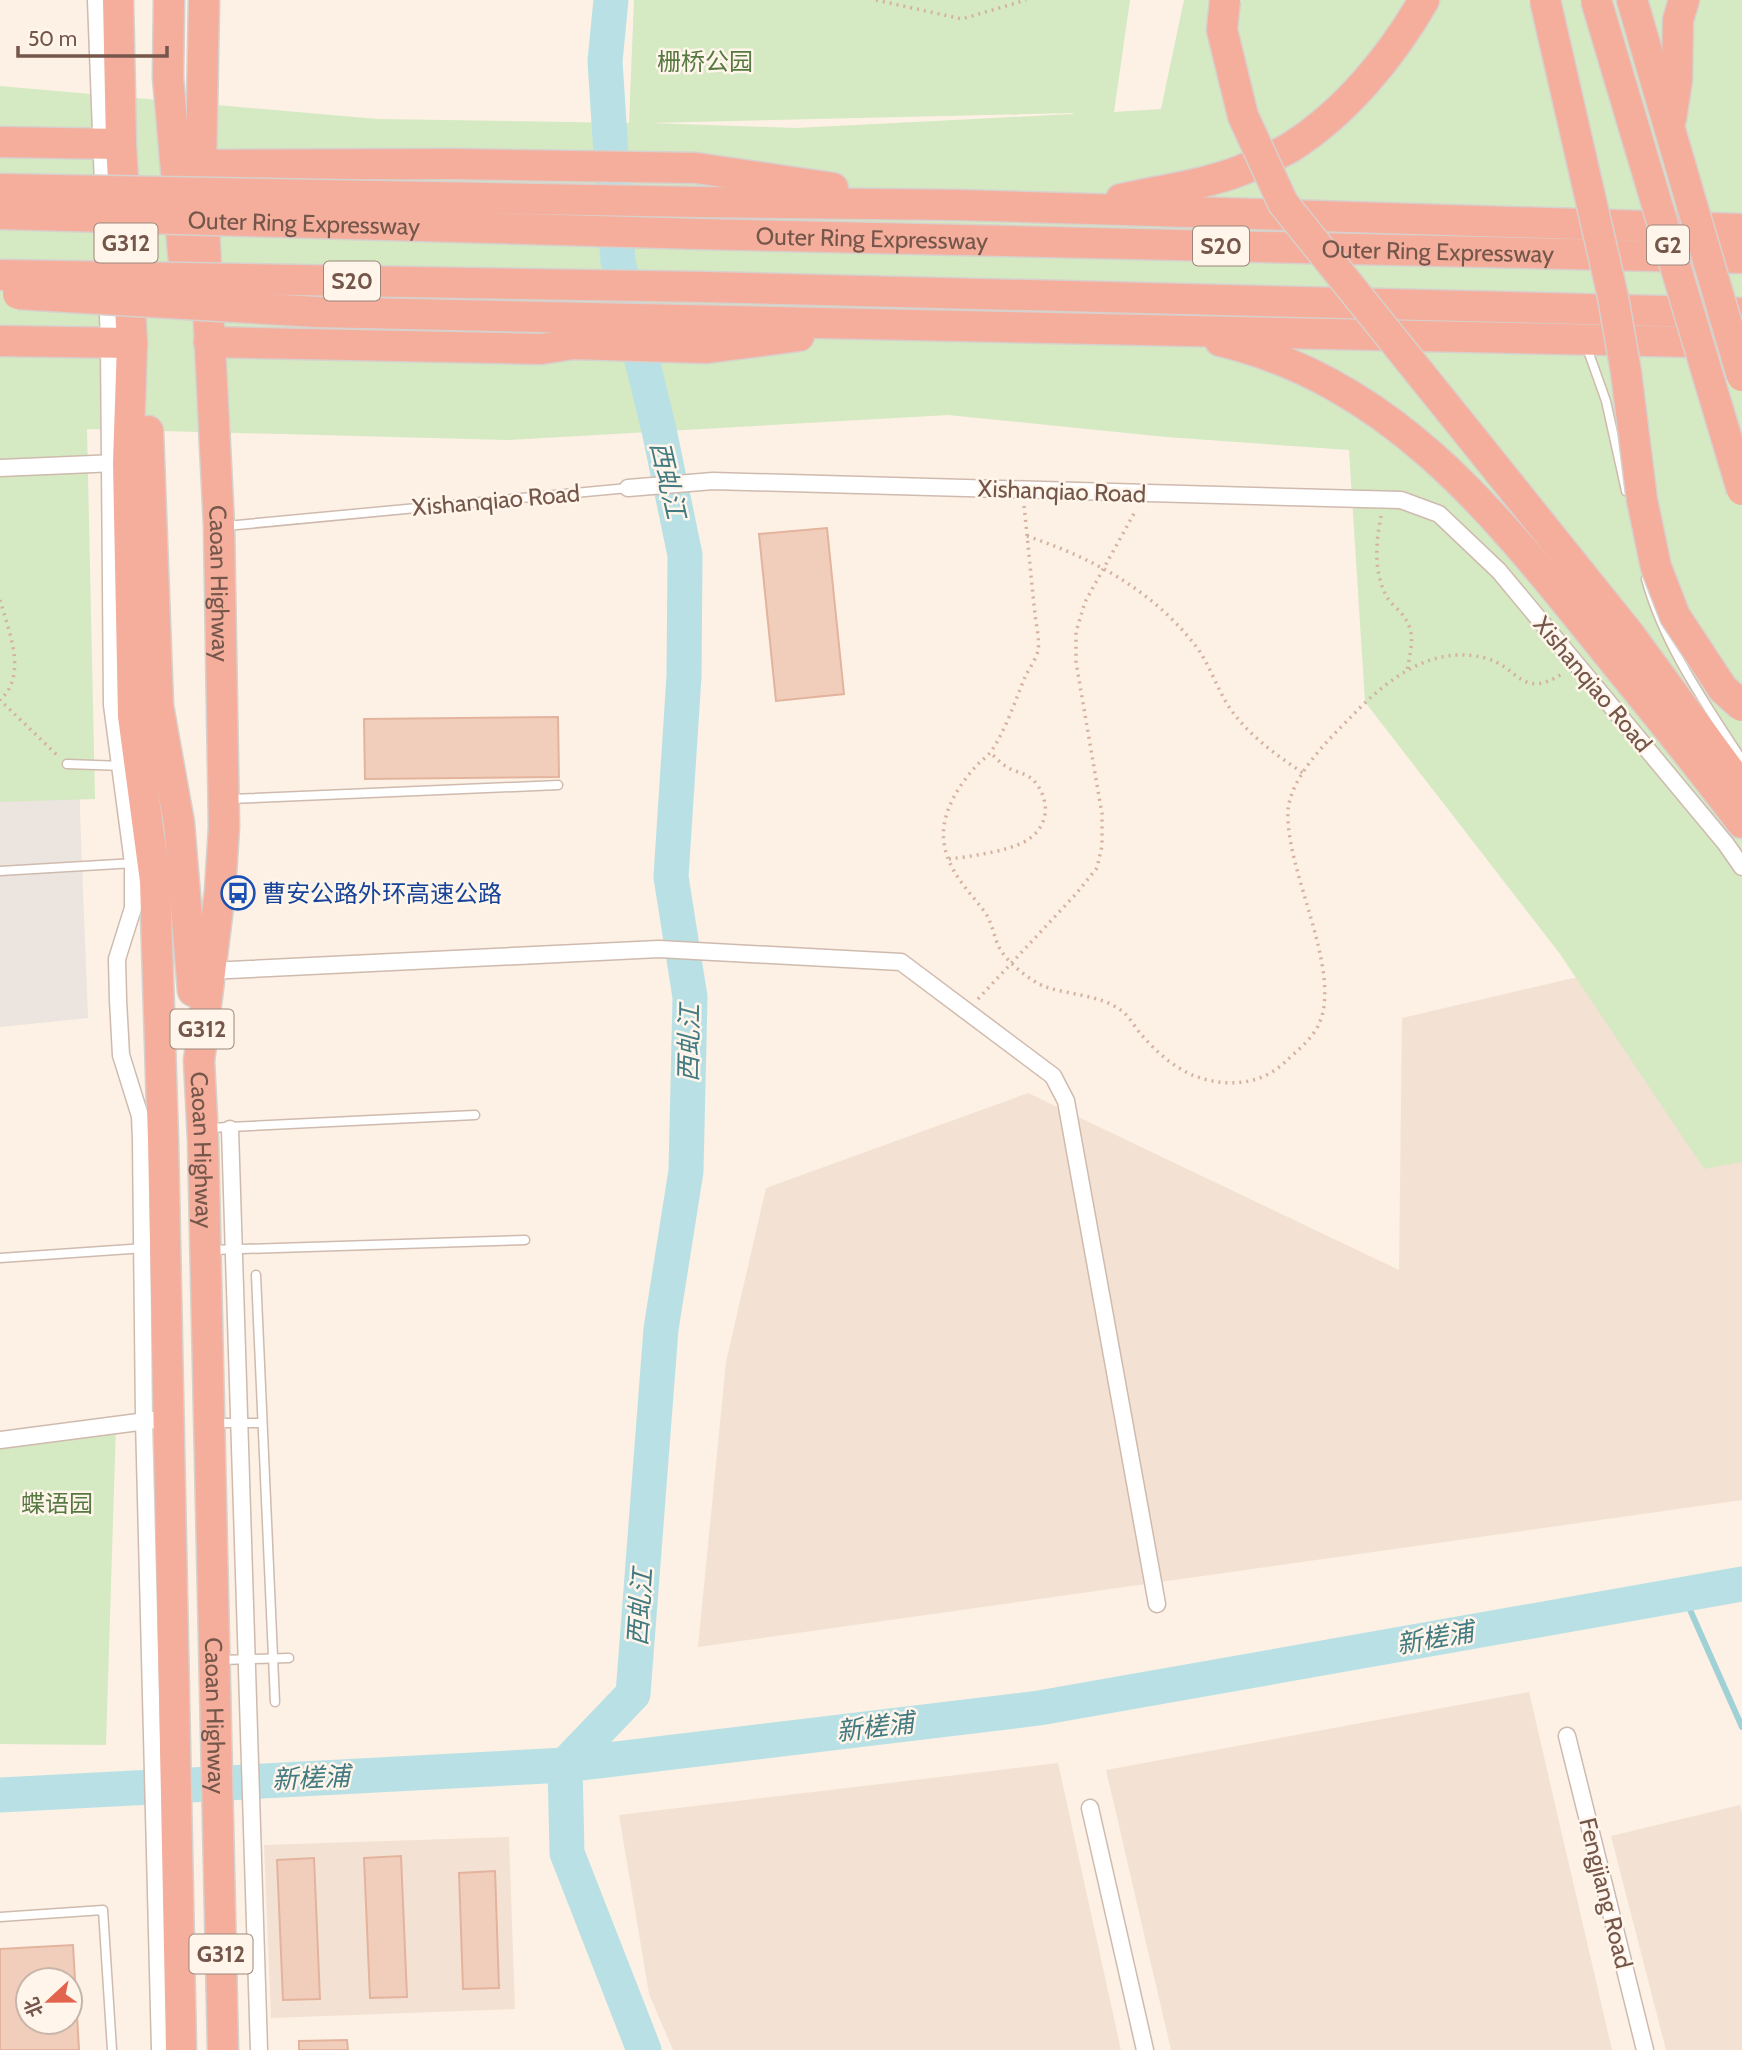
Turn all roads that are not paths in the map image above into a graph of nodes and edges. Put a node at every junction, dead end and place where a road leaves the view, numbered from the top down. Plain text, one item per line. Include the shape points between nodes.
1 (96, 0) edge
2 (118, 0) edge
3 (169, 0) edge
4 (204, 0) edge
5 (1225, 0) edge
6 (1424, 0) edge
7 (1545, 0) edge
8 (1596, 0) edge
9 (1632, 0) edge
10 (1684, 0) edge
11 (1670, 130) junction
12 (0, 142) edge
13 (111, 144) junction
14 (201, 165) junction
15 (0, 190) edge
16 (958, 205) junction
17 (1074, 209) junction
18 (0, 214) edge
19 (180, 221) junction
20 (1742, 229) edge
21 (1742, 258) edge
22 (0, 275) edge
23 (0, 293) edge
24 (1742, 313) edge
25 (144, 314) junction
26 (1172, 330) junction
27 (706, 333) junction
28 (1583, 339) junction
29 (0, 341) edge
30 (209, 342) junction
31 (121, 343) junction
32 (1742, 343) edge
33 (1742, 376) edge
34 (119, 463) junction
35 (0, 468) edge
36 (628, 488) joint
37 (1742, 490) edge
38 (1628, 498) dead end
39 (219, 526) junction
40 (1642, 564) dead end
41 (1742, 706) edge
42 (1742, 760) edge
43 (66, 764) road end
44 (130, 765) junction
45 (558, 785) dead end
46 (1742, 788) edge
47 (223, 799) junction
48 (1742, 823) edge
49 (143, 863) junction
50 (1742, 867) edge
51 (0, 871) edge
52 (208, 971) junction
53 (199, 1061) junction
54 (475, 1115) dead end
55 (216, 1128) junction
56 (525, 1240) dead end
57 (154, 1248) junction
58 (220, 1250) junction
59 (0, 1258) edge
60 (256, 1275) dead end
61 (157, 1420) junction
62 (209, 1423) junction
63 (239, 1423) junction
64 (262, 1423) junction
65 (0, 1440) edge
66 (1157, 1604) dead end
67 (272, 1658) junction
68 (289, 1658) dead end
69 (246, 1659) junction
70 (214, 1660) junction
71 (275, 1702) dead end
72 (1567, 1736) dead end
73 (1090, 1808) dead end
74 (166, 1859) junction
75 (0, 1917) edge
76 (112, 2050) edge
77 (160, 2050) edge
78 (181, 2050) edge
79 (223, 2050) edge
80 (260, 2050) edge
81 (1145, 2050) edge
82 (1645, 2050) edge

1 - 13 street
2 - 13 highway, Caoan Highway / G312
3 - 19 highway via 168,77
4 - 14 highway, Caoan Highway / G312
5 - 46 highway, bridge via 1222,30 1243,116 1283,203 1630,635
6 - 17 highway via 1368,78 1290,147 1220,177
7 - 41 highway, bridge via 1613,297 1656,568 1682,627 1723,689
8 - 37 highway, G2, bridge
9 - 11 highway, G2
10 - 11 highway via 1678,20
11 - 33 highway, G2, bridge
12 - 13 highway
13 - 25 highway via 135,174 143,243
13 - 31 highway, Caoan Highway / G312
14 - 16 highway via 696,168
14 - 19 highway
14 - 30 highway, Caoan Highway / G312
15 - 16 highway, bridge
16 - 17 highway
17 - 20 highway
18 - 21 highway, Outer Ring Expressway / S20, bridge
19 - 25 highway
19 - 30 highway via 187,299
22 - 24 highway, S20, bridge
23 - 27 highway, bridge
25 - 31 highway
25 - 53 highway via 158,706 179,823
26 - 27 highway via 895,324
26 - 28 highway
26 - 48 highway via 1299,368 1372,408 1409,435 1475,496
27 - 30 highway via 541,349
28 - 32 highway
28 - 38 lane via 1606,401
29 - 31 highway
30 - 39 highway, Caoan Highway / G312
31 - 34 highway, Caoan Highway / G312
34 - 35 street
34 - 44 highway, Caoan Highway / G312 via 133,716
36 - 39 lane, Xishanqiao Road
36 - 50 street, Xishanqiao Road via 713,481 1401,500 1439,514 1499,571
39 - 47 highway, Caoan Highway / G312
40 - 42 lane via 1652,601 1673,647
43 - 44 lane
44 - 49 highway, Caoan Highway / G312
45 - 47 lane
47 - 52 highway, Caoan Highway / G312 via 220,891
49 - 51 lane
49 - 57 highway, Caoan Highway / G312 via 155,881
49 - 57 street via 117,959 121,1055 140,1116
52 - 53 highway, Caoan Highway / G312
52 - 66 street via 659,949 901,962 1053,1076 1066,1101
53 - 55 highway, Caoan Highway / G312
54 - 55 lane
55 - 58 highway, Caoan Highway / G312
56 - 58 lane
57 - 59 lane
57 - 61 highway, Caoan Highway / G312
58 - 62 highway, Caoan Highway / G312
58 - 63 street
60 - 64 lane
61 - 65 street
61 - 74 highway, Caoan Highway / G312
62 - 63 lane
62 - 70 highway, Caoan Highway / G312
63 - 64 lane
63 - 69 street
64 - 67 lane
67 - 68 lane
67 - 69 lane
67 - 71 lane
69 - 70 lane
69 - 80 street
70 - 79 highway, Caoan Highway / G312
72 - 82 street, Fengjiang Road
73 - 81 street
74 - 77 street
74 - 78 highway, Caoan Highway / G312
75 - 76 lane via 103,1910

